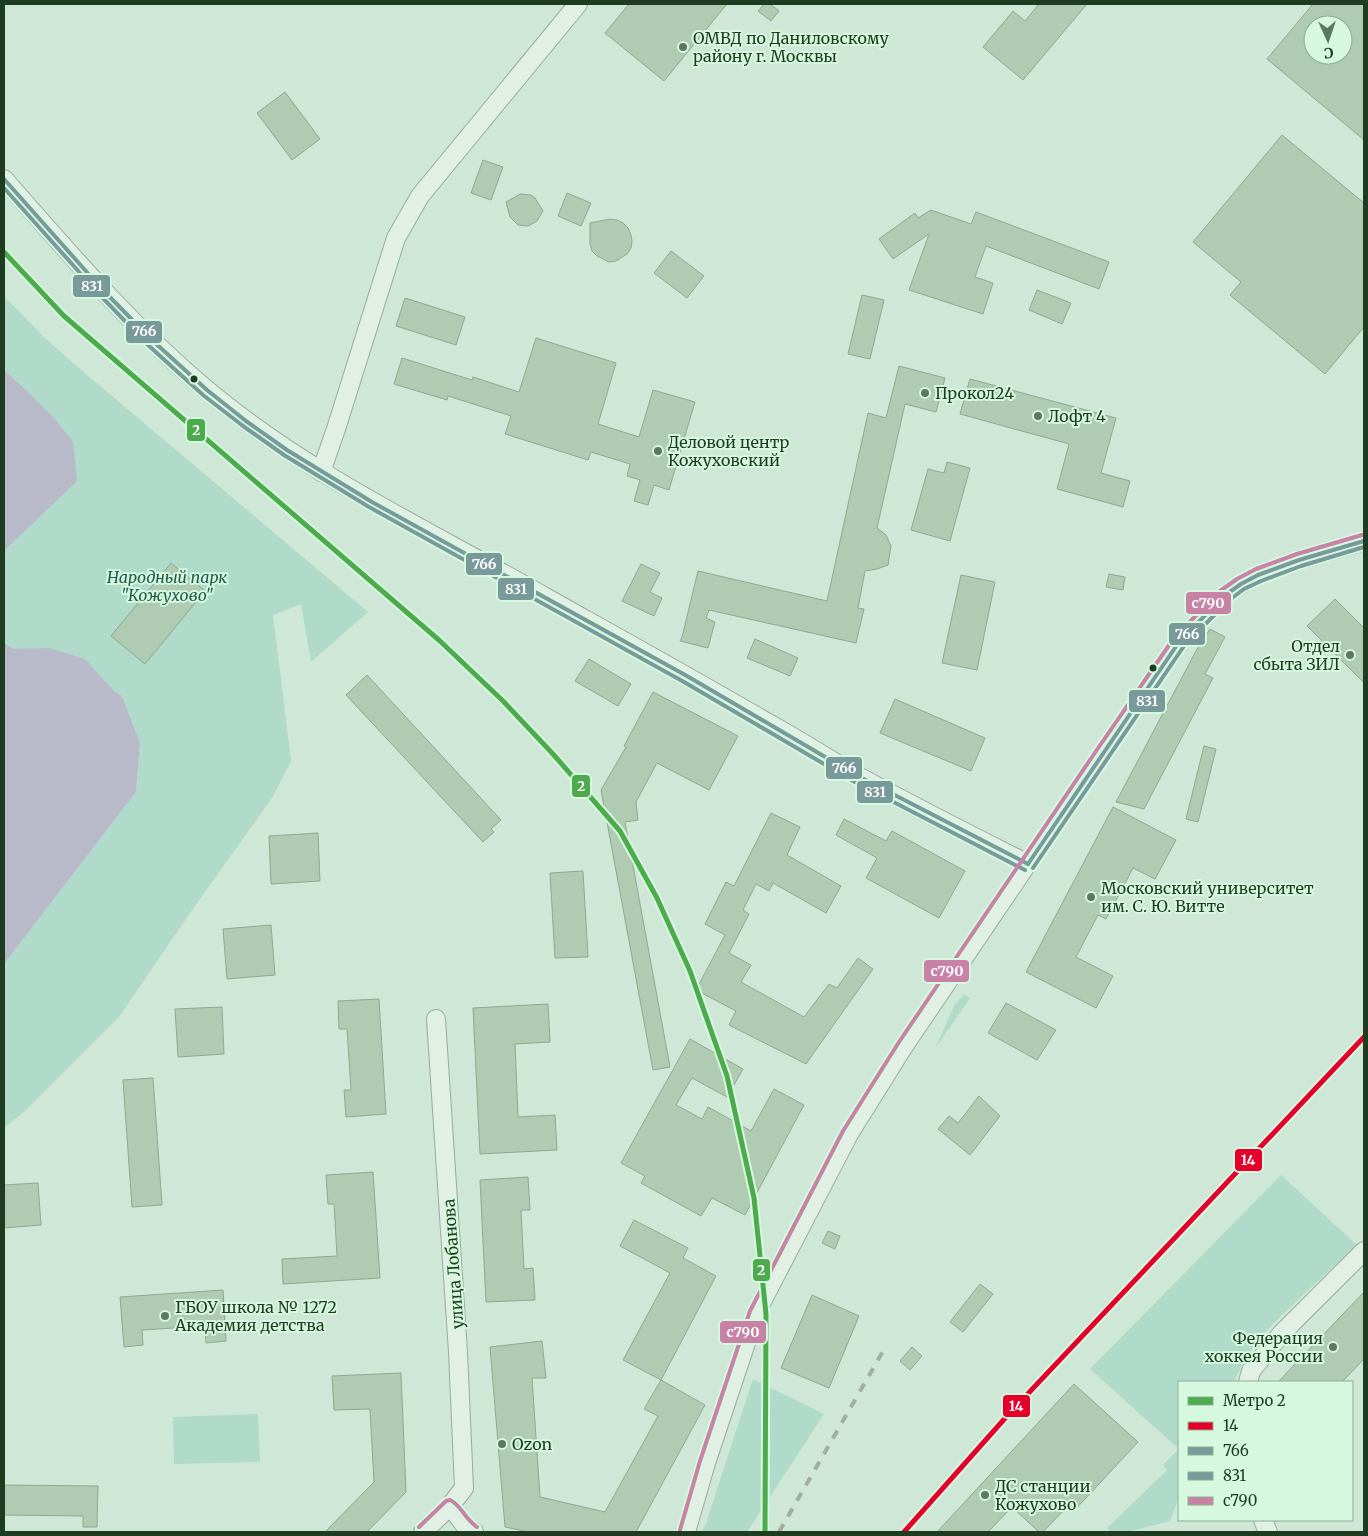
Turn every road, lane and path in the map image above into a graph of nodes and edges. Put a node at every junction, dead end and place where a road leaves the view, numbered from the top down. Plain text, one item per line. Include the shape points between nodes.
1 (578, 4) edge
2 (4, 179) edge
3 (321, 472) junction
4 (1364, 540) edge
5 (1028, 864) junction
6 (436, 1018) dead end
7 (1364, 1251) edge
8 (1248, 1381) edge
9 (450, 1506) junction
10 (423, 1532) edge
11 (474, 1532) edge
12 (686, 1532) edge

1 - 3 street via 420,196 396,238
2 - 3 street via 156,345 268,438
3 - 5 street via 853,773
4 - 5 street via 1258,575 1224,596 1179,642
5 - 12 street via 869,1100 756,1313
6 - 9 street, улица Лобанова via 458,1343 464,1488
7 - 8 street via 1282,1333 1252,1371
9 - 10 street, улица Лобанова
9 - 11 street

